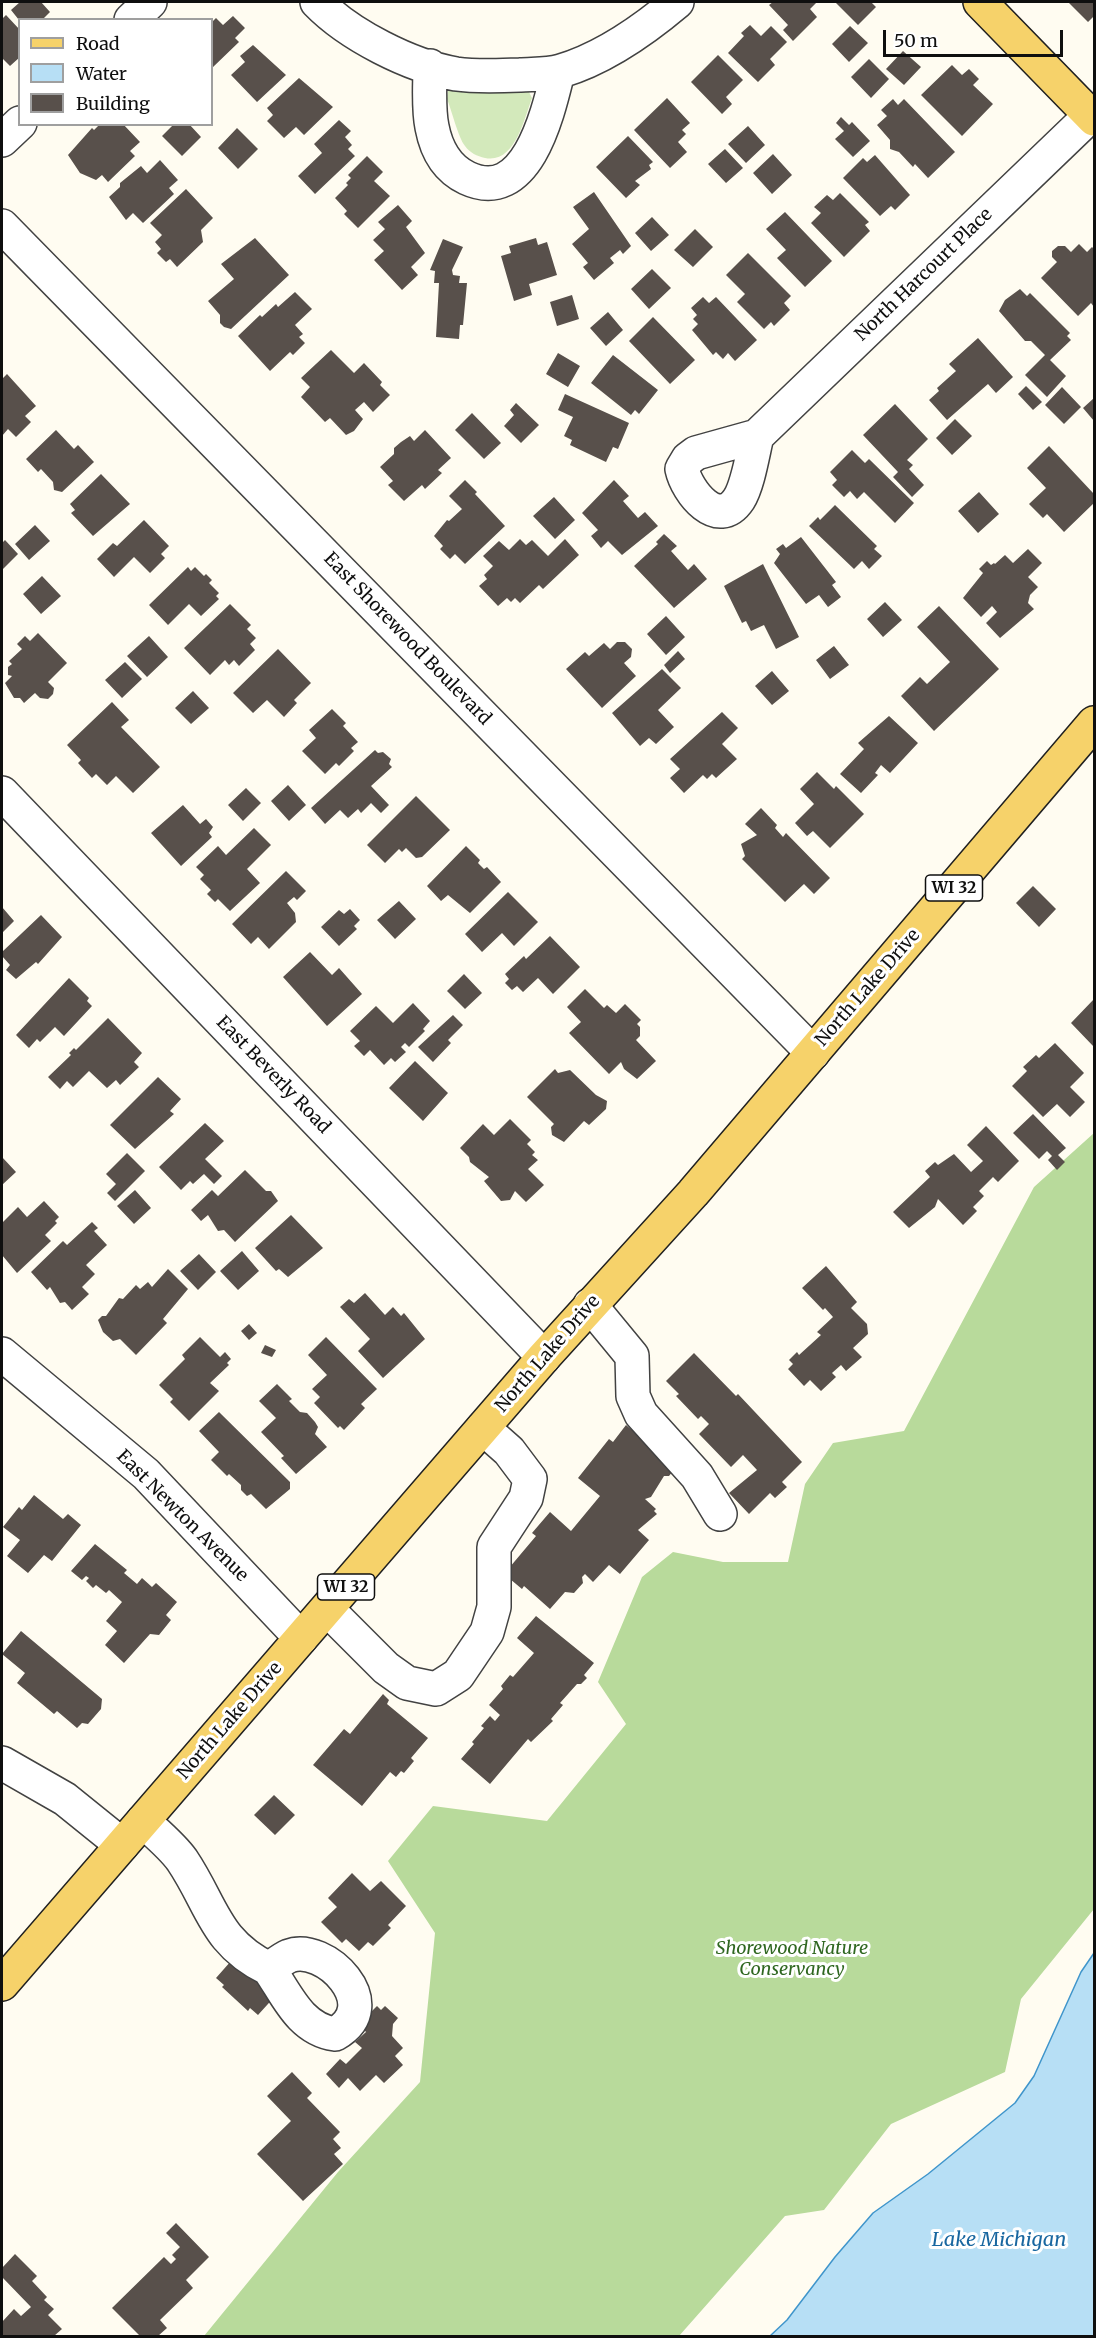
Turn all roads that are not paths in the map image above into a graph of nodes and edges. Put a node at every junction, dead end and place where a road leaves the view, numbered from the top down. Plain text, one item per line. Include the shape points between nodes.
1 (150, 2) edge
2 (317, 2) edge
3 (677, 2) edge
4 (980, 2) edge
5 (133, 18) edge
6 (430, 66) junction
7 (558, 72) junction
8 (1093, 117) edge
9 (18, 125) edge
10 (2, 140) edge
11 (2, 226) edge
12 (757, 436) dead end
13 (1095, 723) edge
14 (2, 793) edge
15 (813, 1053) junction
16 (590, 1305) junction
17 (2, 1353) edge
18 (544, 1357) junction
19 (483, 1428) junction
20 (720, 1514) dead end
21 (327, 1610) junction
22 (301, 1638) junction
23 (2, 1763) edge
24 (143, 1821) junction
25 (122, 1845) junction
26 (269, 1969) dead end
27 (2, 1984) edge

1 - 5 street
2 - 6 street via 356,34
3 - 7 street via 613,46
4 - 8 main road
6 - 7 street via 456,74 492,76
6 - 7 street via 431,124 440,152 450,167 476,182 497,183 519,168 546,118
8 - 12 street, North Harcourt Place
9 - 10 street
11 - 15 street, East Shorewood Boulevard
13 - 15 main road, North Lake Drive / WI 32
14 - 18 street, East Beverly Road
15 - 16 main road, North Lake Drive / WI 32
16 - 18 main road, North Lake Drive / WI 32
16 - 20 street via 632,1356 633,1396 641,1414 697,1476
17 - 22 street, East Newton Avenue via 146,1474
18 - 19 main road, North Lake Drive / WI 32
19 - 21 main road, North Lake Drive / WI 32
19 - 21 street via 509,1450 530,1479 526,1498 494,1547 494,1607 487,1632 458,1675 436,1689 407,1683 386,1668
21 - 22 main road, North Lake Drive / WI 32
22 - 24 main road, North Lake Drive / WI 32
23 - 25 street via 65,1799
24 - 25 main road, North Lake Drive / WI 32
24 - 26 street via 181,1859 218,1927 234,1946
25 - 27 main road, North Lake Drive / WI 32

